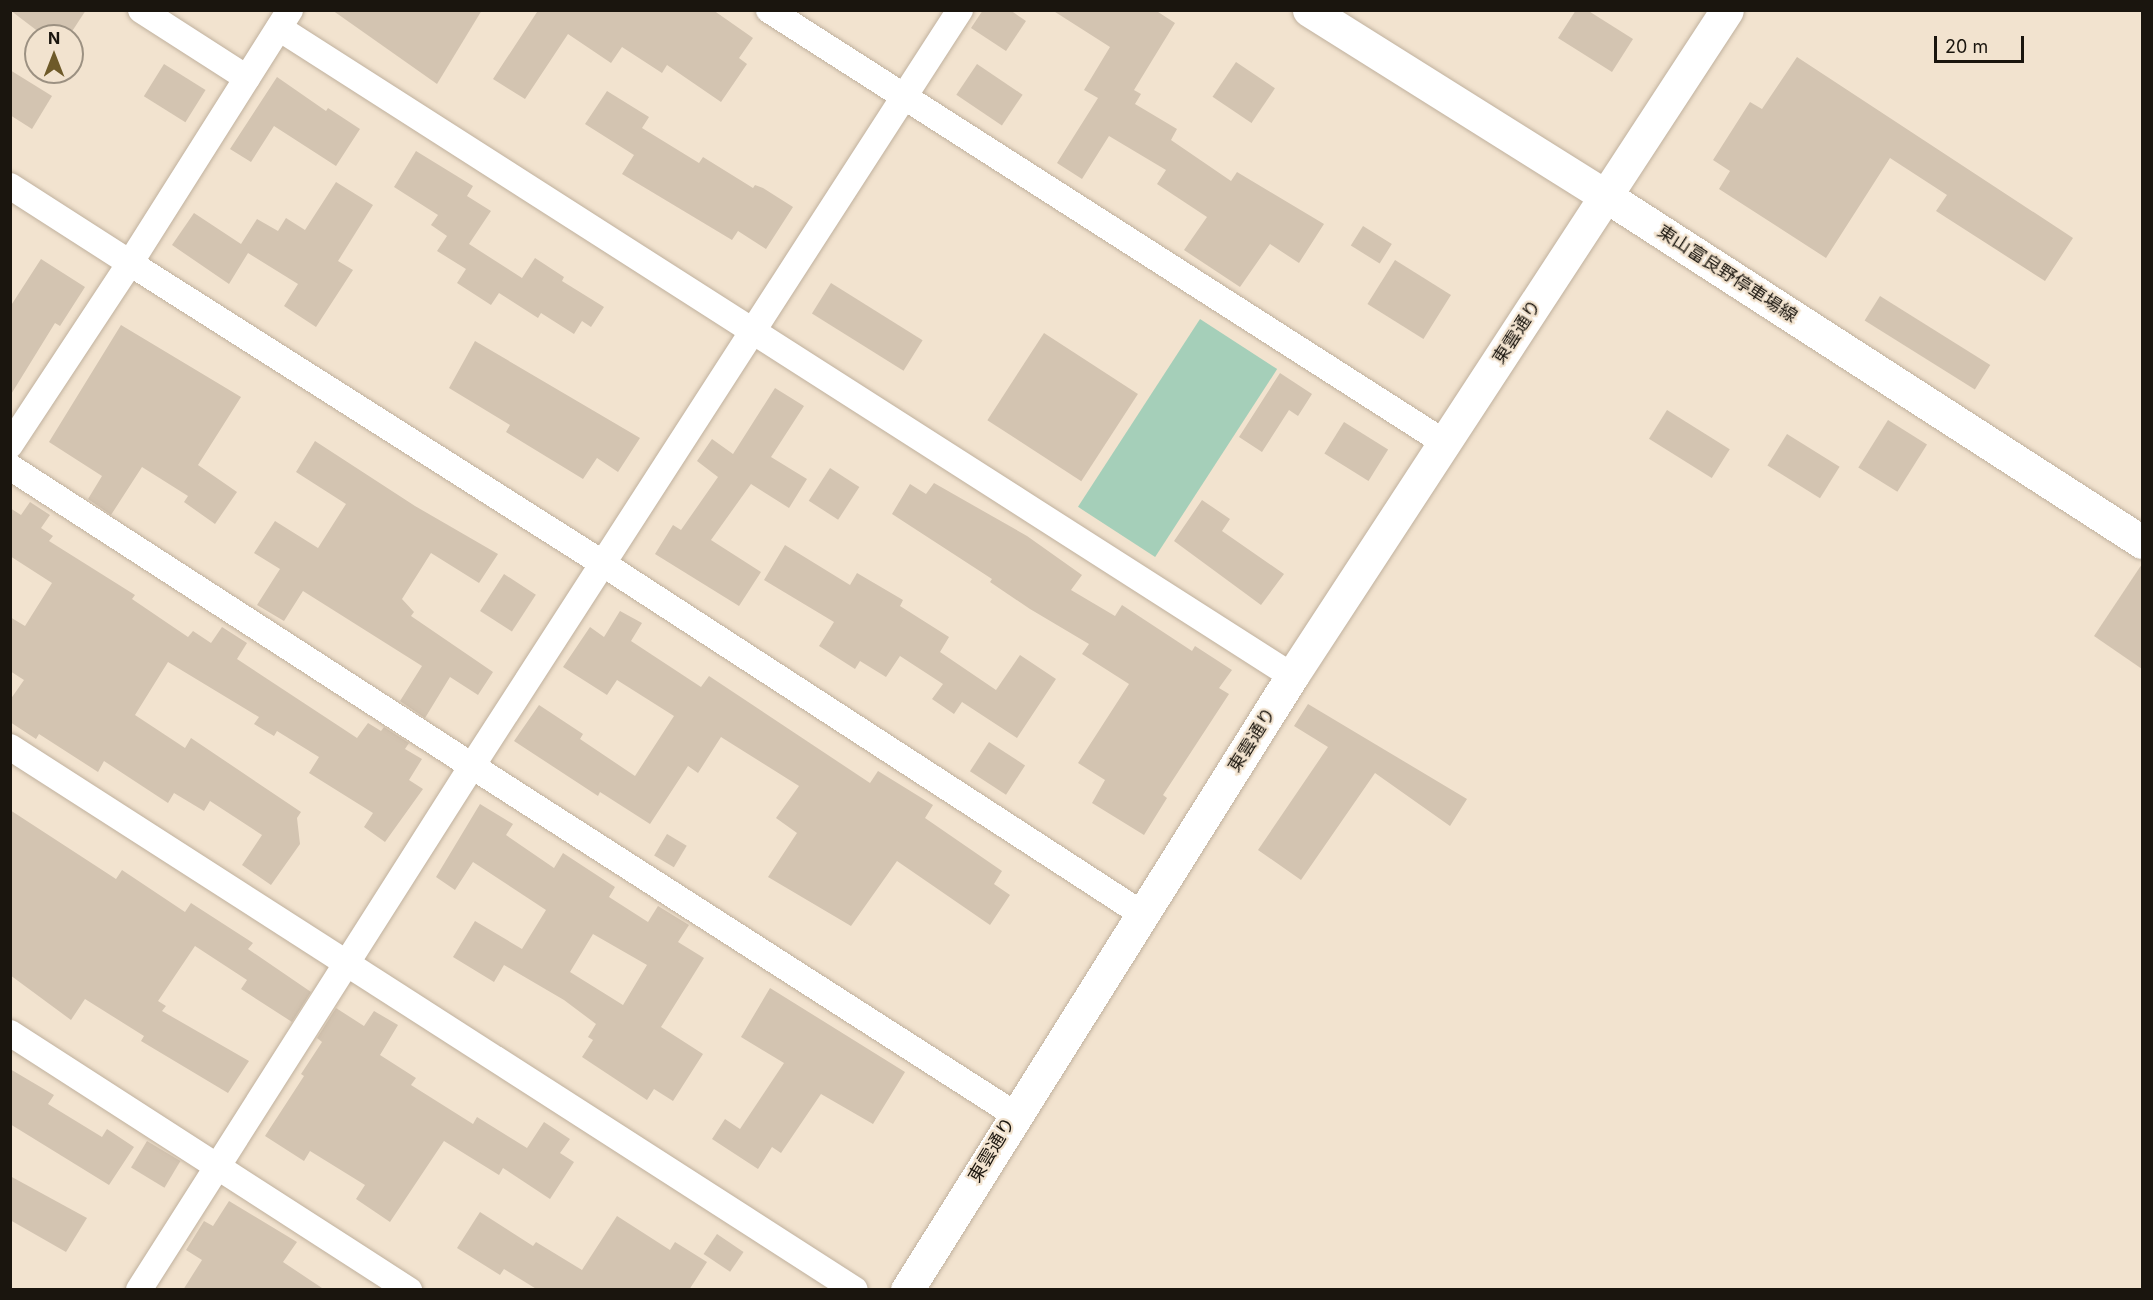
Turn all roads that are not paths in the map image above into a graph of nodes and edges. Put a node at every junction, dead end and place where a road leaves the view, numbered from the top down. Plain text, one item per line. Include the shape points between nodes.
1 (141, 10) edge
2 (769, 10) edge
3 (960, 10) edge
4 (1309, 10) edge
5 (1727, 10) edge
6 (285, 19) edge
7 (247, 78) junction
8 (904, 97) junction
9 (10, 186) edge
10 (1606, 196) junction
11 (130, 263) junction
12 (752, 331) junction
13 (1445, 443) junction
14 (10, 445) edge
15 (10, 467) edge
16 (2142, 541) edge
17 (602, 563) junction
18 (1292, 676) junction
19 (10, 747) edge
20 (472, 766) junction
21 (1142, 914) junction
22 (348, 966) junction
23 (10, 1033) edge
24 (1014, 1114) junction
25 (215, 1166) junction
26 (139, 1290) edge
27 (409, 1290) edge
28 (855, 1290) edge
29 (907, 1290) edge

1 - 7 street
2 - 8 street
3 - 8 street
4 - 10 street, 東山富良野停車場線
5 - 10 street, 東雲通り
6 - 7 street
6 - 12 street
7 - 11 street
8 - 12 street
8 - 13 street
9 - 11 street
10 - 13 street, 東雲通り
10 - 16 street, 東山富良野停車場線
11 - 14 street
11 - 17 street
12 - 17 street
12 - 18 street
13 - 18 street, 東雲通り
15 - 20 street
17 - 20 street
17 - 21 street
18 - 21 street, 東雲通り
19 - 22 street
20 - 22 street
20 - 24 street
21 - 24 street, 東雲通り
22 - 25 street
22 - 28 street
23 - 25 street
24 - 29 street, 東雲通り
25 - 26 street
25 - 27 street

